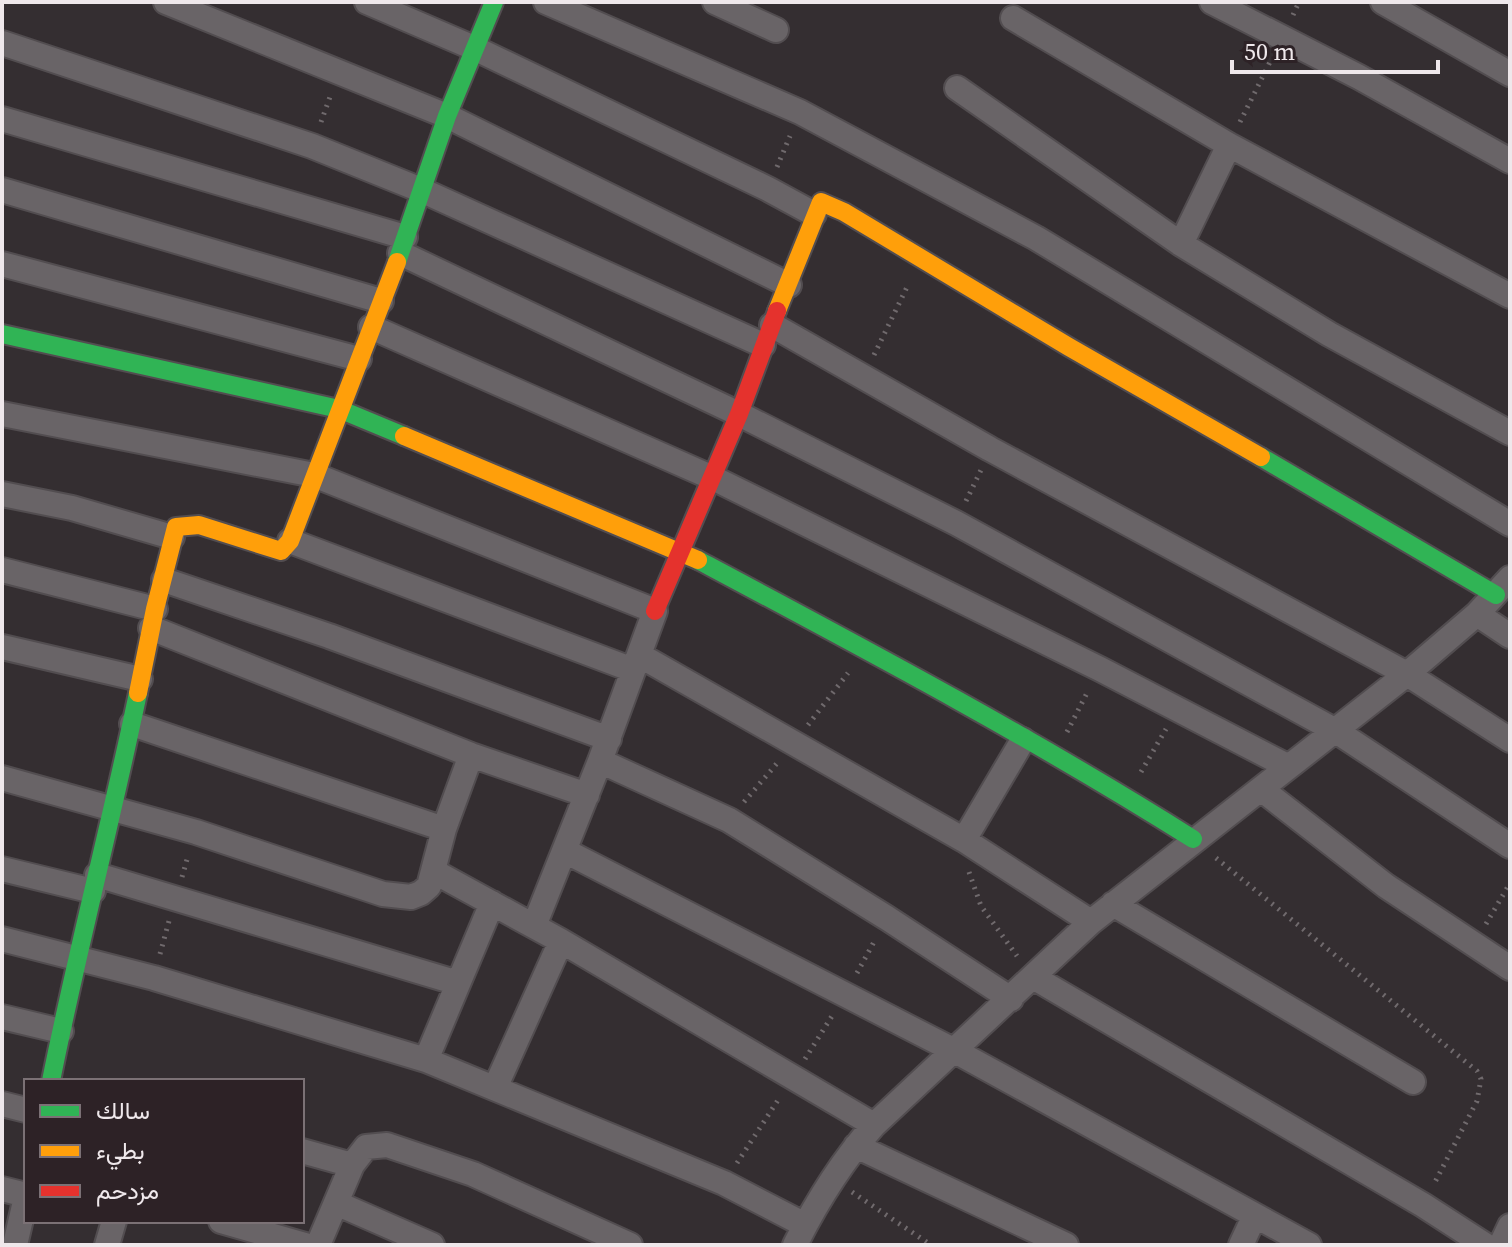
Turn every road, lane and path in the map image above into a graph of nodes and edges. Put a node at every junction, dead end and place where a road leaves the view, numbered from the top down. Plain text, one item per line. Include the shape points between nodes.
1 (166, 2) edge
2 (367, 2) edge
3 (494, 2) edge
4 (546, 2) edge
5 (715, 2) edge
6 (1212, 2) edge
7 (1383, 2) edge
8 (1013, 18) dead end
9 (776, 30) dead end
10 (1282, 39) junction
11 (2, 43) edge
12 (474, 48) junction
13 (340, 71) junction
14 (1510, 74) edge
15 (957, 88) dead end
16 (800, 112) junction
17 (447, 116) junction
18 (2, 119) edge
19 (1229, 145) junction
20 (312, 146) junction
21 (1510, 161) edge
22 (768, 189) junction
23 (2, 190) edge
24 (421, 190) junction
25 (814, 214) junction
26 (1181, 244) junction
27 (403, 245) junction
28 (921, 259) junction
29 (2, 264) edge
30 (789, 285) junction
31 (1510, 296) edge
32 (381, 301) junction
33 (371, 327) junction
34 (2, 334) edge
35 (768, 335) junction
36 (359, 359) junction
37 (863, 375) junction
38 (339, 409) junction
39 (2, 414) edge
40 (739, 414) junction
41 (1510, 433) edge
42 (990, 449) junction
43 (314, 475) junction
44 (713, 478) junction
45 (2, 494) edge
46 (956, 523) junction
47 (1510, 524) edge
48 (172, 537) junction
49 (290, 541) junction
50 (680, 550) junction
51 (2, 570) edge
52 (164, 580) junction
53 (1503, 586) edge
54 (655, 611) junction
55 (1477, 614) junction
56 (153, 618) junction
57 (1510, 636) edge
58 (2, 647) edge
59 (865, 649) junction
60 (636, 662) junction
61 (1100, 669) junction
62 (1407, 674) junction
63 (140, 679) junction
64 (1177, 708) junction
65 (132, 724) junction
66 (1336, 731) junction
67 (1023, 740) junction
68 (1510, 740) edge
69 (794, 745) junction
70 (605, 750) junction
71 (471, 755) junction
72 (1054, 756) junction
73 (1287, 766) junction
74 (2, 778) edge
75 (1261, 789) junction
76 (587, 795) junction
77 (1126, 797) junction
78 (114, 810) junction
79 (729, 820) junction
80 (444, 829) junction
81 (196, 832) junction
82 (1193, 839) junction
83 (964, 840) junction
84 (1510, 846) edge
85 (565, 851) junction
86 (2, 869) edge
87 (433, 871) junction
88 (95, 883) junction
89 (1510, 883) edge
90 (175, 897) junction
91 (492, 903) junction
92 (1113, 904) junction
93 (887, 918) junction
94 (1091, 922) junction
95 (534, 926) junction
96 (2, 939) edge
97 (561, 941) junction
98 (1473, 945) junction
99 (76, 958) junction
100 (1510, 968) edge
101 (1033, 977) junction
102 (154, 978) junction
103 (458, 983) junction
104 (846, 994) junction
105 (1011, 999) junction
106 (2, 1017) edge
107 (61, 1031) junction
108 (955, 1051) junction
109 (426, 1060) junction
110 (794, 1076) junction
111 (51, 1079) edge
112 (1413, 1082) dead end
113 (495, 1088) junction
114 (2, 1104) edge
115 (24, 1110) edge
116 (874, 1125) junction
117 (856, 1146) junction
118 (304, 1152) edge
119 (352, 1165) junction
120 (833, 1180) junction
121 (724, 1183) junction
122 (2, 1189) edge
123 (24, 1195) edge
124 (336, 1203) junction
125 (24, 1205) edge
126 (1423, 1205) junction
127 (1254, 1217) junction
128 (113, 1223) edge
129 (228, 1223) edge
130 (1510, 1226) edge
131 (800, 1235) edge
132 (15, 1245) edge
133 (107, 1245) edge
134 (305, 1245) edge
135 (318, 1245) edge
136 (432, 1245) edge
137 (630, 1245) edge
138 (931, 1245) edge
139 (1066, 1245) edge
140 (1241, 1245) edge
141 (1309, 1245) edge
142 (1485, 1245) edge
143 (1501, 1245) edge

1 - 13 street
2 - 12 street
3 - 12 street
4 - 16 street
5 - 9 street
6 - 10 street
7 - 14 street
8 - 19 street
10 - 19 path
10 - 21 street
11 - 20 street
12 - 17 street
12 - 22 street
13 - 17 street
13 - 20 path
15 - 26 street
16 - 22 path
16 - 47 street via 1036,238
17 - 24 street
17 - 30 street
18 - 27 street
19 - 26 street
19 - 31 street
20 - 24 street
22 - 25 street
23 - 32 street
24 - 27 street
24 - 35 street
25 - 28 street via 821,202 833,206
25 - 30 street
26 - 41 street via 1329,334
27 - 32 street
27 - 40 street
28 - 37 path
28 - 53 street
29 - 36 street
30 - 35 street
32 - 33 street
33 - 36 street
33 - 44 street
34 - 38 street
35 - 37 street
35 - 40 street
36 - 38 street
37 - 42 street
38 - 43 street
38 - 50 street
39 - 43 street
40 - 44 street
40 - 46 street
42 - 46 path
42 - 62 street
43 - 49 street
43 - 54 street
44 - 50 street
44 - 61 street
45 - 48 street
46 - 66 street
48 - 49 street via 176,527 193,524 264,549 281,551
48 - 52 street
49 - 60 street
50 - 54 street
50 - 59 street
51 - 56 street
52 - 56 street
52 - 70 street via 329,636
53 - 55 street
54 - 60 street
55 - 57 street
55 - 62 street
56 - 63 street
56 - 71 street
58 - 63 street
59 - 67 street
59 - 69 path
60 - 69 street
60 - 70 street
61 - 64 street
61 - 72 path
62 - 66 street
62 - 68 street
63 - 65 street
64 - 73 street
64 - 77 path
65 - 78 street
65 - 80 street
66 - 73 street
66 - 84 street
67 - 72 street
67 - 83 street
69 - 79 path
69 - 83 street
70 - 76 street
70 - 79 street
71 - 76 street
71 - 80 street
72 - 77 street
73 - 75 street
74 - 78 street
75 - 82 street
75 - 98 street via 1386,886
76 - 85 street
77 - 82 street
78 - 81 street
78 - 88 street
79 - 93 street
80 - 87 street
81 - 87 street via 383,894 421,893
81 - 90 path
82 - 92 street
82 - 126 path via 1477,1071 1477,1101
83 - 94 street
83 - 101 path via 969,877 981,906
85 - 95 street
85 - 104 street
86 - 88 street
87 - 91 street
88 - 90 street
88 - 99 street
89 - 98 path
90 - 102 path
90 - 103 street
91 - 95 street
91 - 103 street
92 - 94 street
92 - 112 street
93 - 104 path
93 - 105 street
94 - 101 street
95 - 97 street
96 - 99 street
97 - 110 street
97 - 113 street
98 - 100 street
99 - 102 street
99 - 107 street
101 - 105 street
101 - 126 street
102 - 109 street
103 - 109 street
104 - 108 street
104 - 110 path
105 - 108 street
106 - 107 street
107 - 111 street
108 - 116 street
108 - 127 street
109 - 113 street
110 - 116 street
110 - 121 path
113 - 121 street
114 - 115 street
116 - 117 street
117 - 120 street
117 - 139 street
118 - 119 street
119 - 124 street
119 - 137 street via 366,1147 410,1151
120 - 131 street
120 - 138 path
121 - 131 street
122 - 123 street
124 - 135 street
124 - 136 street
125 - 132 street
126 - 142 street
127 - 140 street
127 - 141 street
128 - 133 street
129 - 134 street
130 - 143 street

